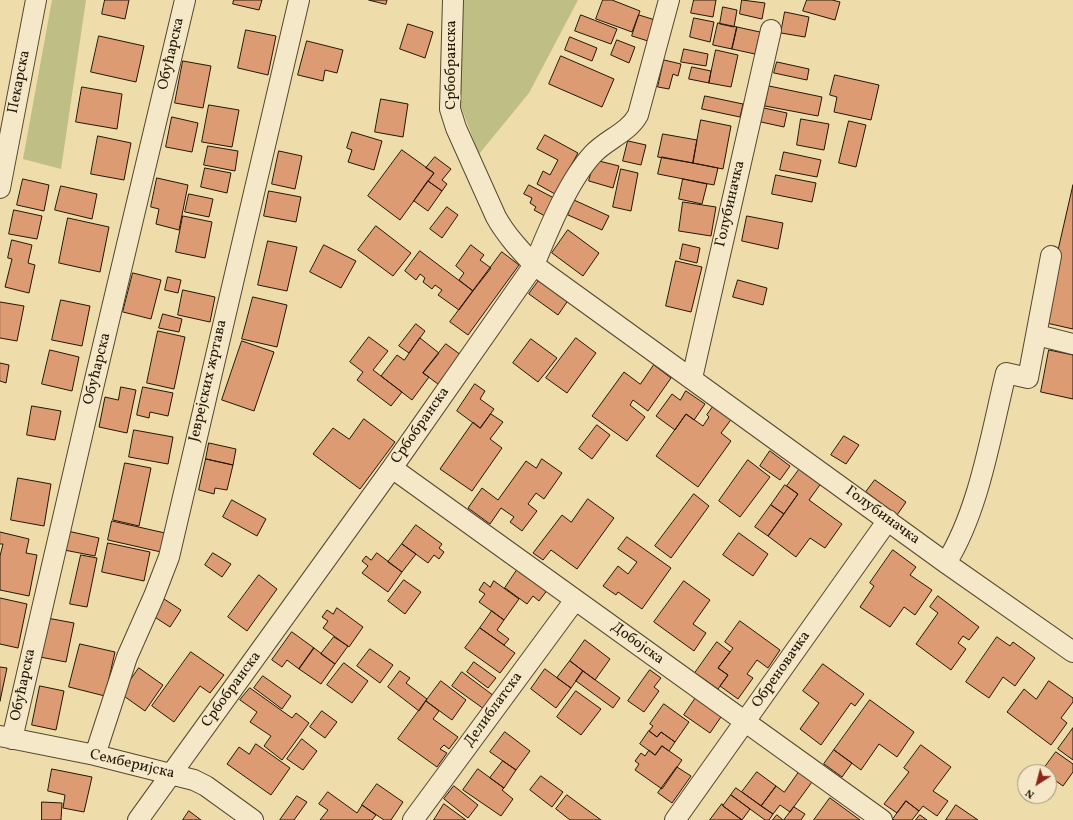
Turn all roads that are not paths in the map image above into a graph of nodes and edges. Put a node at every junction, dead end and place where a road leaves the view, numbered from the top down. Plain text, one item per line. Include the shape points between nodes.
1 (36, 0) edge
2 (185, 0) edge
3 (299, 0) edge
4 (453, 0) edge
5 (669, 0) edge
6 (771, 30) dead end
7 (0, 188) edge
8 (1051, 256) dead end
9 (534, 264) junction
10 (1036, 335) junction
11 (1073, 344) edge
12 (692, 378) junction
13 (392, 468) junction
14 (888, 520) junction
15 (946, 563) junction
16 (575, 600) junction
17 (1073, 652) edge
18 (745, 722) junction
19 (6, 738) edge
20 (95, 755) junction
21 (172, 773) junction
22 (138, 820) edge
23 (253, 820) edge
24 (413, 820) edge
25 (675, 820) edge
26 (882, 820) edge

1 - 7 street, Пекарска
2 - 19 street, Обућарска via 93,388
3 - 20 street, Јеврејских жртава via 169,557 127,657
4 - 9 street, Србобранска via 449,98 452,116 496,217 506,233
5 - 9 street via 638,115 633,125 603,145 584,164
6 - 12 street, Голубиначка
8 - 10 street
9 - 12 street, Голубиначка
9 - 13 street, Србобранска
10 - 11 street
10 - 15 street via 1028,378 1006,374 974,499 961,535
12 - 14 street, Голубиначка
13 - 16 street, Добојска
13 - 21 street, Србобранска
14 - 15 street, Голубиначка
14 - 18 street, Обреновачка
15 - 17 street, Голубиначка
16 - 18 street, Добојска
16 - 24 street, Делиблатска
18 - 25 street, Обреновачка
18 - 26 street, Добојска
19 - 20 street, Семберијска
20 - 21 street, Семберијска
21 - 22 street, Србобранска
21 - 23 street, Семберијска via 206,786

